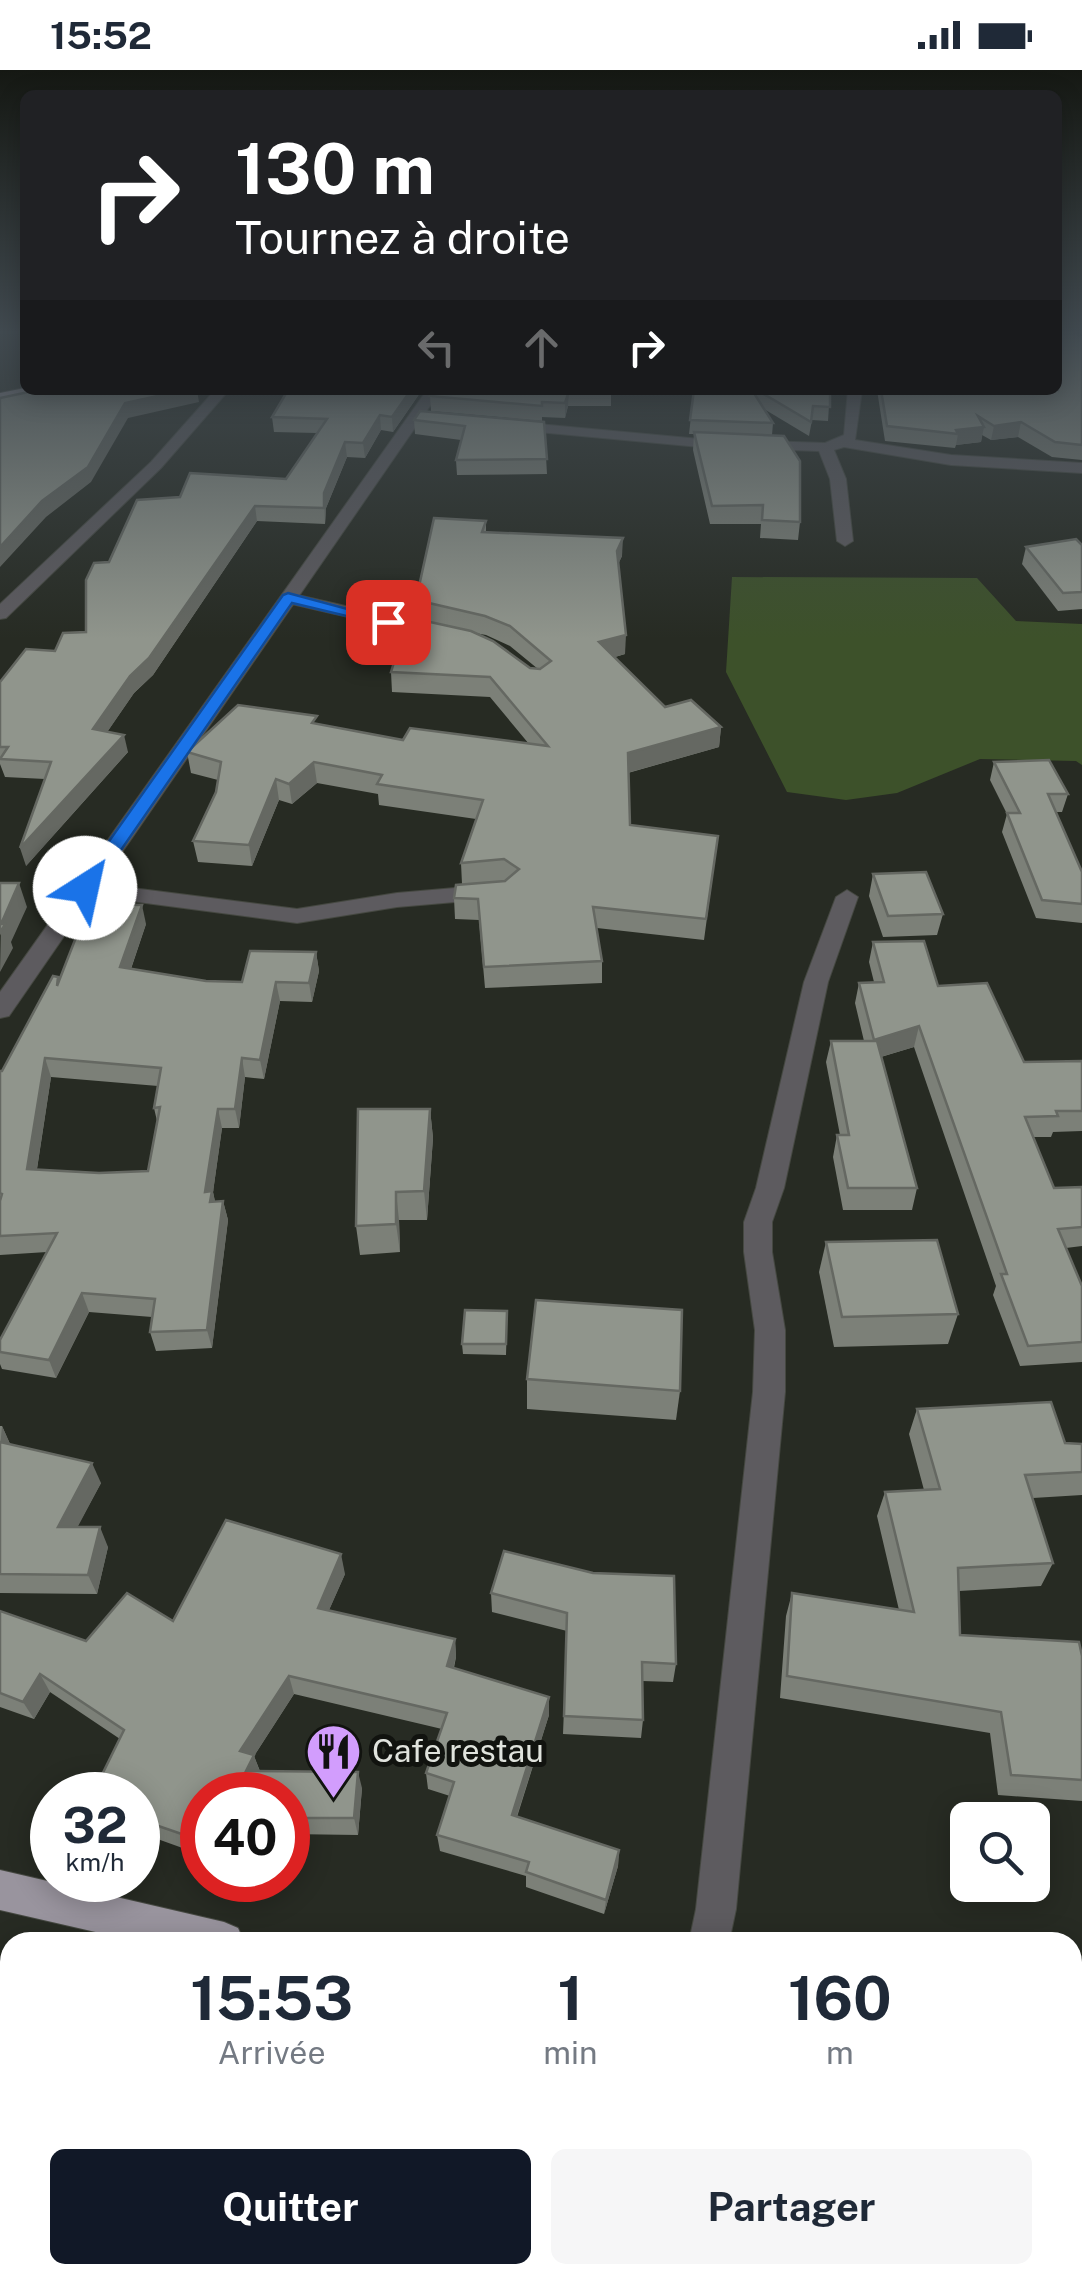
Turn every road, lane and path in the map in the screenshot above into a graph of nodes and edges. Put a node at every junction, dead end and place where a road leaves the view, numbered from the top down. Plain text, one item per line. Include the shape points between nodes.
1 (185, 432) edge
2 (413, 432) edge
3 (581, 432) edge
4 (850, 432) edge
5 (844, 443) junction
6 (826, 448) junction
7 (1082, 468) edge
8 (844, 541) dead end
9 (288, 598) junction
10 (0, 614) edge
11 (468, 640) edge
12 (85, 888) junction
13 (504, 891) edge
14 (846, 897) dead end
15 (0, 1010) edge
16 (0, 1890) edge
17 (181, 1932) edge
18 (711, 1932) edge

1 - 10 street
2 - 9 street
3 - 6 street
4 - 5 street
5 - 6 street
5 - 7 street via 951,460
6 - 8 street via 838,479
9 - 11 street
9 - 12 street
12 - 13 street via 297,916
12 - 15 street
14 - 18 street via 816,982 758,1222 770,1330 769,1392
16 - 17 highway

